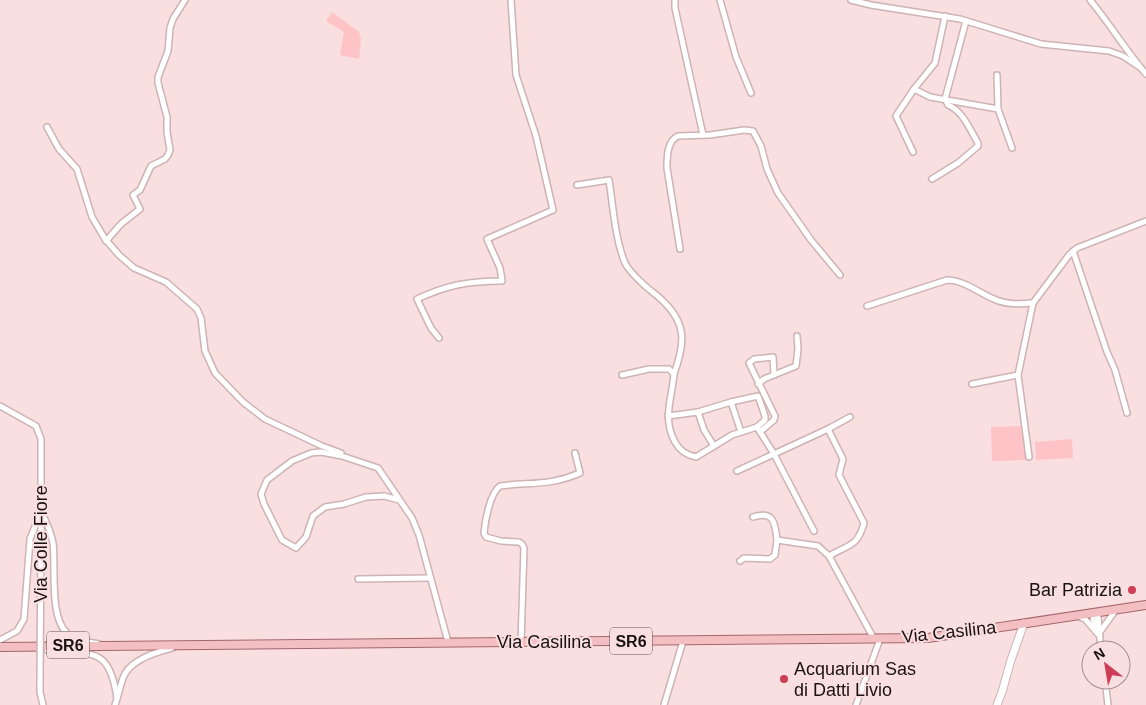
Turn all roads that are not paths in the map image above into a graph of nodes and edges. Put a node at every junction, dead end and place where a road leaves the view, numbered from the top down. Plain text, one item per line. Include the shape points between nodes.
1 (185, 0) edge
2 (511, 0) edge
3 (675, 0) edge
4 (720, 0) edge
5 (851, 0) edge
6 (1090, 0) edge
7 (945, 16) junction
8 (966, 21) junction
9 (1141, 68) junction
10 (1146, 74) edge
11 (996, 75) dead end
12 (914, 89) junction
13 (751, 93) dead end
14 (945, 99) junction
15 (998, 109) junction
16 (47, 127) dead end
17 (703, 135) junction
18 (1012, 148) dead end
19 (913, 152) dead end
20 (932, 179) dead end
21 (577, 185) dead end
22 (1146, 221) edge
23 (106, 241) junction
24 (680, 248) dead end
25 (1073, 251) junction
26 (840, 275) dead end
27 (1033, 303) junction
28 (867, 306) dead end
29 (797, 336) dead end
30 (439, 338) dead end
31 (674, 374) junction
32 (622, 375) dead end
33 (774, 375) junction
34 (1018, 375) junction
35 (758, 384) junction
36 (972, 384) dead end
37 (731, 402) junction
38 (0, 406) edge
39 (698, 412) junction
40 (1127, 413) dead end
41 (668, 416) junction
42 (850, 417) dead end
43 (828, 429) junction
44 (759, 430) junction
45 (741, 432) junction
46 (714, 446) junction
47 (574, 454) dead end
48 (774, 454) junction
49 (1030, 457) dead end
50 (347, 458) junction
51 (737, 471) dead end
52 (399, 500) junction
53 (41, 511) junction
54 (753, 517) dead end
55 (814, 532) dead end
56 (777, 540) junction
57 (829, 556) junction
58 (740, 561) dead end
59 (358, 578) dead end
60 (430, 578) junction
61 (1146, 605) edge
62 (1116, 609) junction
63 (1095, 612) junction
64 (1076, 615) junction
65 (1024, 623) junction
66 (1099, 635) junction
67 (877, 639) junction
68 (0, 640) edge
69 (1100, 640) edge
70 (683, 641) junction
71 (448, 642) junction
72 (521, 642) junction
73 (185, 645) junction
74 (109, 646) junction
75 (0, 647) edge
76 (27, 647) junction
77 (1106, 690) edge
78 (118, 698) junction
79 (43, 705) edge
80 (115, 705) edge
81 (664, 705) edge
82 (856, 705) edge
83 (997, 705) edge
84 (1108, 705) edge

1 - 23 street via 173,19 168,51 158,77 170,150 165,159 151,166 140,190 133,195 140,209
2 - 30 street via 516,75 538,143 553,210 487,238 502,281 462,283 417,299
3 - 17 street
4 - 13 street via 736,57
5 - 7 street
6 - 9 street
7 - 8 street
7 - 12 street via 935,63
8 - 9 street via 1041,44 1109,51
8 - 14 street
9 - 10 street
11 - 15 street
12 - 14 street via 930,97
12 - 19 street via 896,116
14 - 15 street
14 - 20 street via 948,106 956,108 964,119 978,146
15 - 18 street
16 - 23 street via 59,149 77,168 92,217
17 - 24 street via 678,136 673,138 669,147 667,168
17 - 26 street via 754,131 778,193
21 - 31 street via 609,180 626,264 680,322 681,345
22 - 25 street
23 - 50 street via 134,268 166,282 197,309 208,362 242,402 265,419
25 - 27 street
25 - 40 street
27 - 28 street via 995,300 956,281 947,280
27 - 34 street
29 - 33 street via 796,366
31 - 32 street via 669,369
31 - 41 street
33 - 35 street
33 - 35 street via 772,357 754,359 748,363
34 - 36 street
34 - 49 street
35 - 44 street via 775,416
37 - 39 street
37 - 44 street via 758,396 765,416
37 - 45 street
38 - 53 street, Via Colle Fiore via 36,426 41,439
39 - 41 street
39 - 46 street
41 - 46 street via 671,436 687,455 696,457
42 - 43 street
43 - 48 street
43 - 57 street via 843,459 839,475 864,523 855,543
44 - 45 street
44 - 48 street
45 - 46 street
47 - 72 street via 580,473 548,483 500,486 490,504 486,537 519,542 524,548
48 - 51 street
48 - 55 street
50 - 52 street via 378,468
50 - 52 street via 311,453 292,461 267,480 261,494 282,540 296,548 306,537 314,516 325,506 366,497 384,496
52 - 60 street via 419,535
53 - 68 street via 30,539 24,619 17,630
53 - 74 street via 53,543 60,625 70,636
53 - 79 street, Via Colle Fiore, bridge via 40,692
54 - 56 street via 768,515 775,525
56 - 57 street via 818,546
56 - 58 street via 775,555 770,558 744,558
57 - 67 street
59 - 60 street
60 - 71 street
61 - 62 main road, Via Casilina / SR6
62 - 63 main road, Via Casilina / SR6
62 - 66 street
63 - 64 main road, Via Casilina / SR6
63 - 66 street
64 - 65 main road, Via Casilina / SR6
64 - 66 street
65 - 67 main road, Via Casilina / SR6 via 928,638
65 - 83 street
66 - 69 street
67 - 70 main road, Via Casilina / SR6
67 - 82 street
70 - 72 main road, Via Casilina / SR6
70 - 81 street
71 - 72 main road, Via Casilina / SR6
71 - 73 main road, Via Casilina / SR6
73 - 74 main road, Via Casilina / SR6
73 - 78 street via 161,650 134,665 125,673
74 - 76 main road, Via Casilina / SR6
75 - 76 main road, Via Casilina / SR6
76 - 78 street via 89,653 101,659 112,672
77 - 84 street
78 - 80 street

